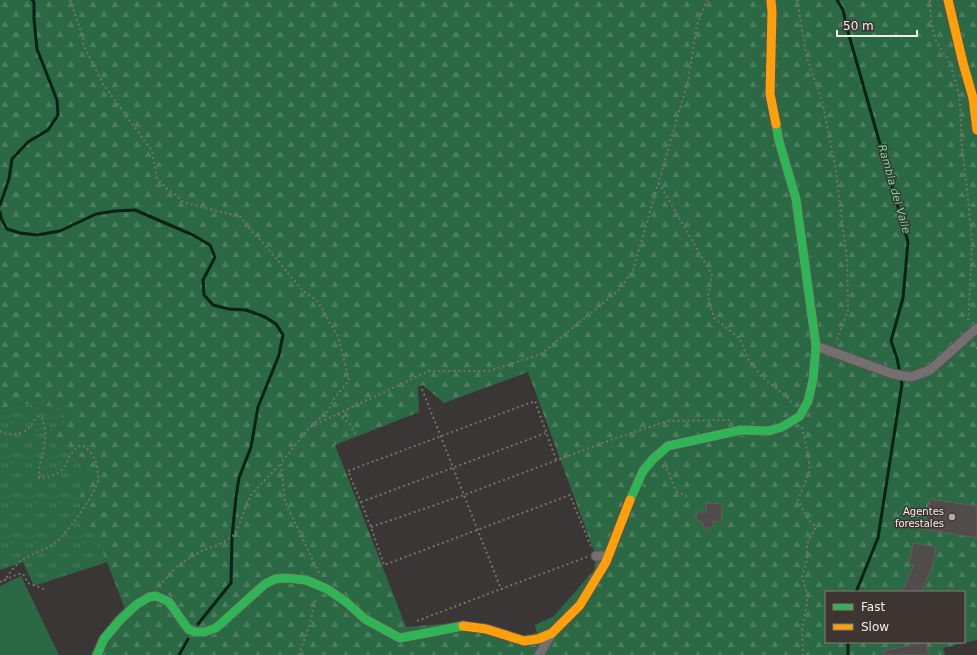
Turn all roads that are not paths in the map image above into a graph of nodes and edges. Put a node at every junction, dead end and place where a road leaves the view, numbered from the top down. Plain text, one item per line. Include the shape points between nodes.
1 (771, 0) edge
2 (948, 0) edge
3 (977, 130) edge
4 (974, 331) edge
5 (816, 346) junction
6 (594, 555) road end
7 (608, 556) junction
8 (552, 633) junction
9 (97, 655) edge
10 (539, 655) edge

1 - 5 street via 770,94 779,141 796,199
2 - 3 street via 971,91
4 - 5 street via 930,370 911,377 893,374
5 - 7 street via 808,402 800,416 782,427 768,431 741,430 668,446 653,458 643,471 628,502
6 - 7 street
7 - 8 street via 580,605
8 - 9 street via 524,641 486,629 463,626 400,638 365,619 345,600 323,587 306,580 286,578 265,584 216,628 204,632 188,629 169,602 156,596 149,597 120,620 104,639
8 - 10 street

